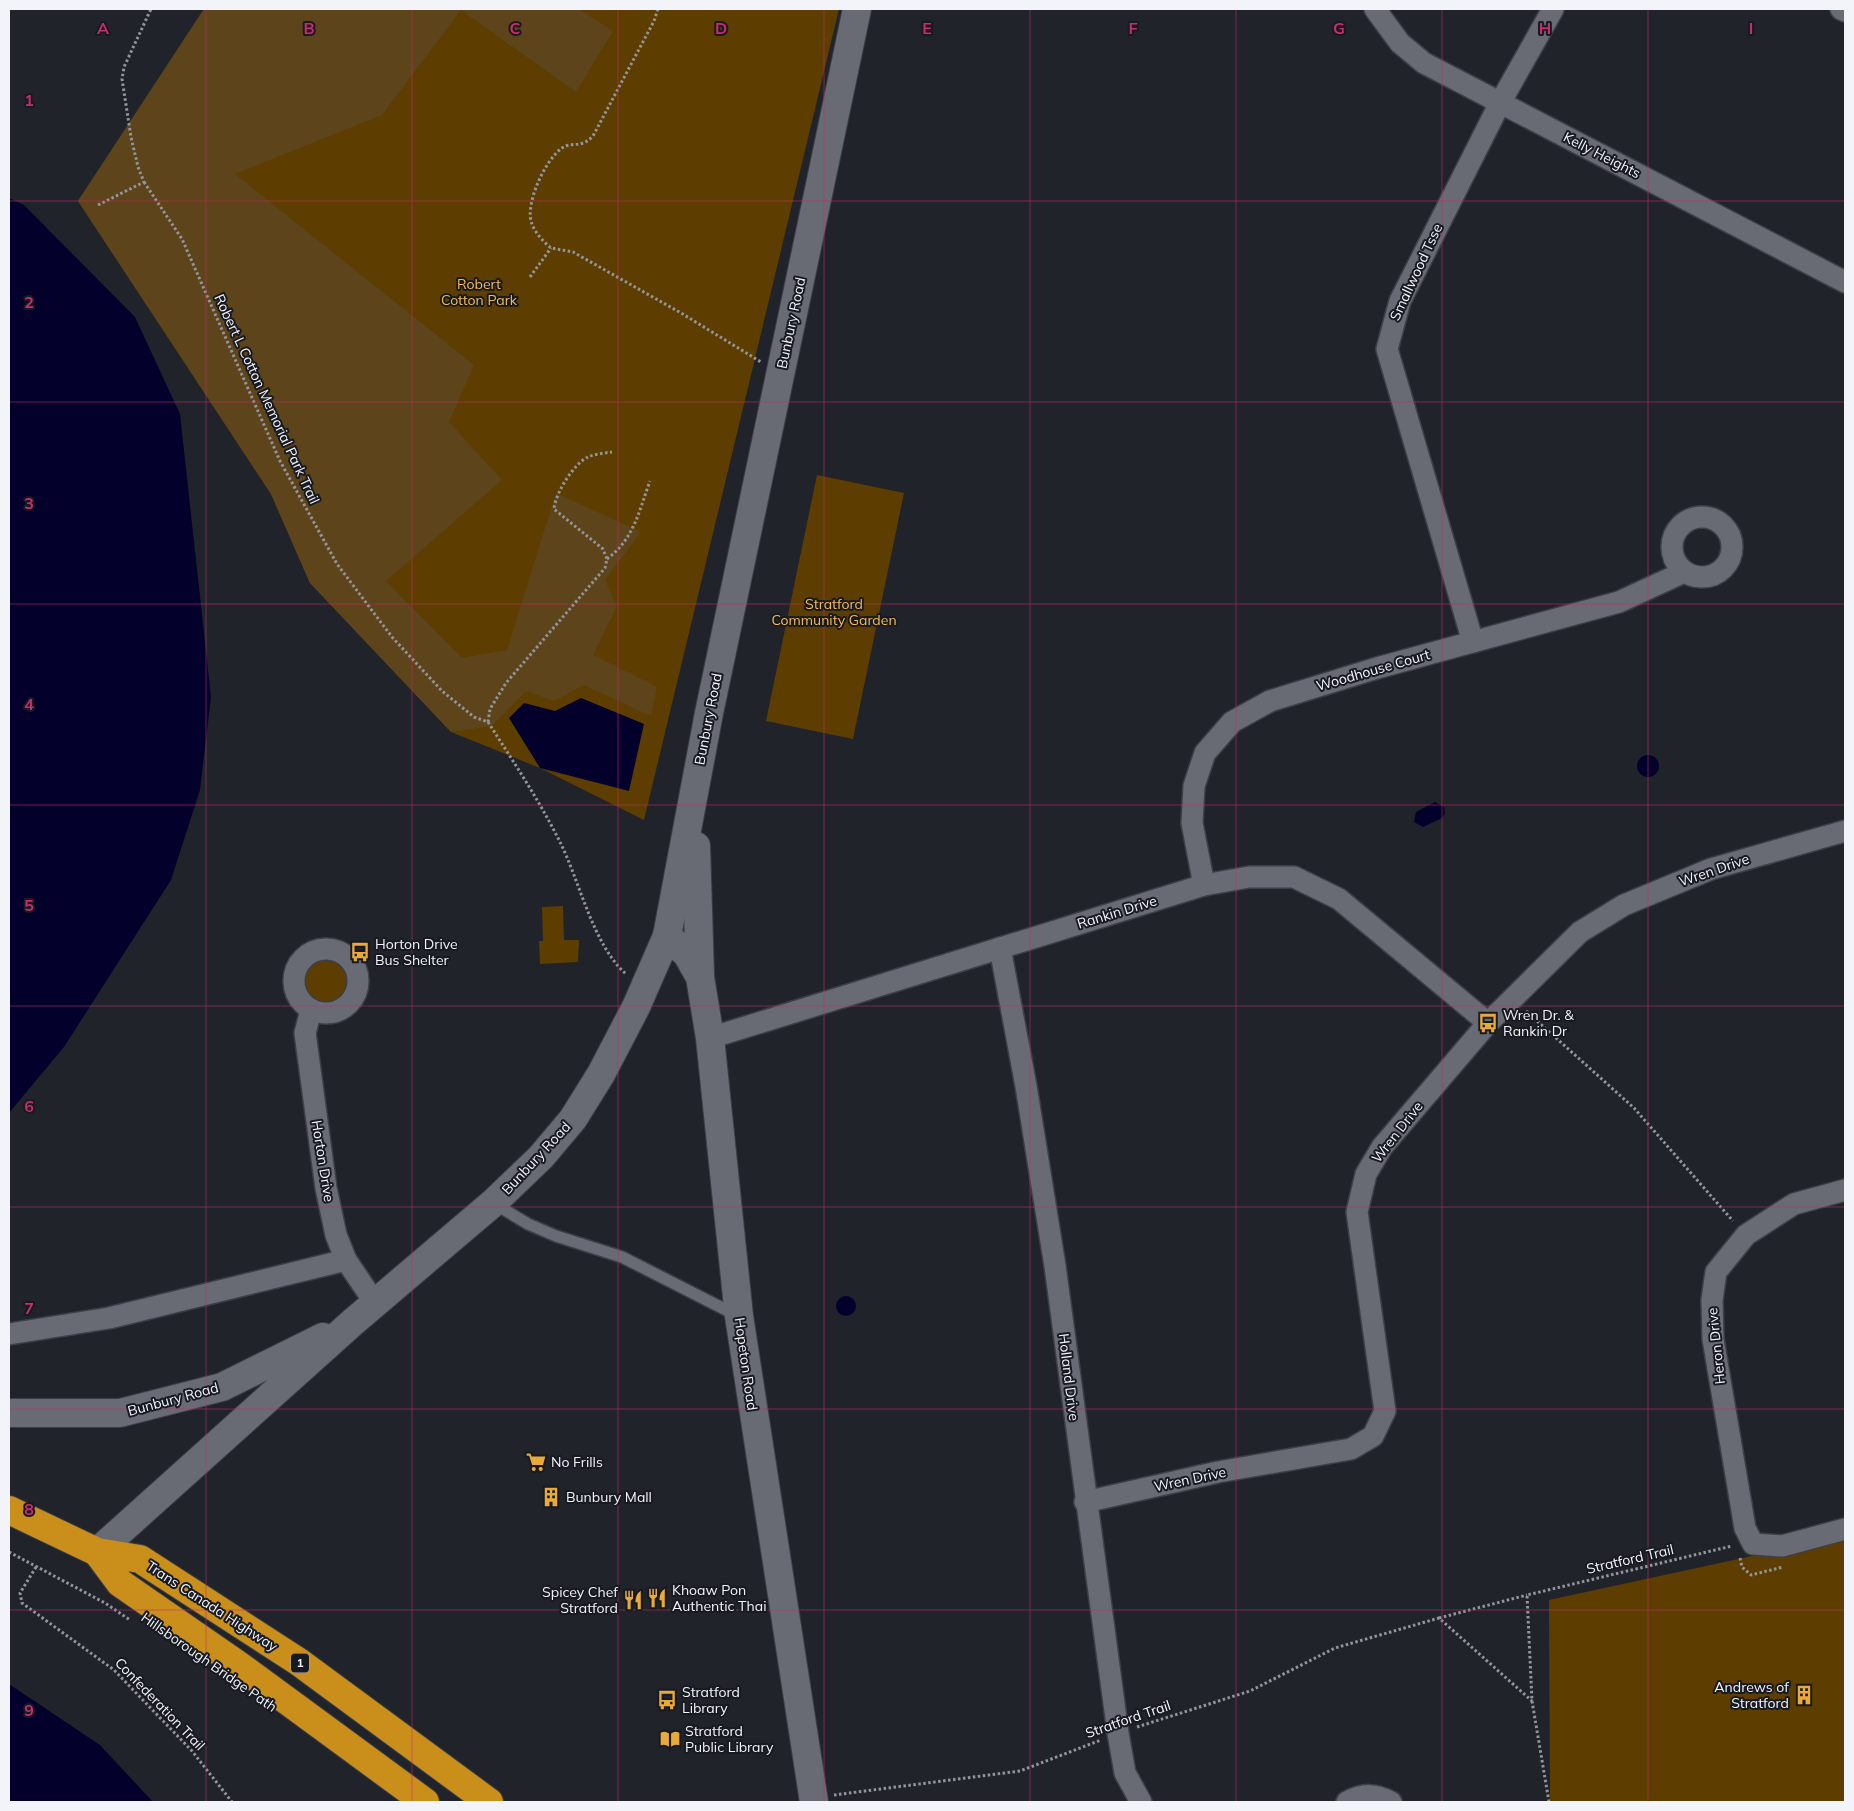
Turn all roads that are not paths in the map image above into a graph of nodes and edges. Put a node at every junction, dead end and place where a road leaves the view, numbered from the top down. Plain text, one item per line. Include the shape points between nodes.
1 (857, 9) edge
2 (1375, 9) edge
3 (1554, 9) edge
4 (1841, 9) edge
5 (1845, 11) edge
6 (1500, 103) junction
7 (1845, 282) edge
8 (1684, 572) dead end
9 (1473, 642) junction
10 (696, 782) junction
11 (1845, 830) edge
12 (1204, 885) junction
13 (667, 936) junction
14 (1000, 948) junction
15 (700, 977) junction
16 (311, 1010) junction
17 (1488, 1024) junction
18 (710, 1038) junction
19 (1845, 1190) edge
20 (493, 1203) junction
21 (346, 1260) junction
22 (375, 1303) junction
23 (739, 1316) junction
24 (353, 1322) junction
25 (9, 1334) edge
26 (9, 1413) edge
27 (1085, 1502) junction
28 (9, 1510) edge
29 (1845, 1529) edge
30 (97, 1552) junction
31 (813, 1800) edge
32 (425, 1802) edge
33 (489, 1802) edge
34 (1141, 1802) edge
35 (1347, 1802) edge
36 (1391, 1802) edge

1 - 10 main road, Bunbury Road
2 - 6 street, Kelly Heights via 1400,44 1424,63
3 - 6 street, Smallwood Tsse
4 - 5 street
6 - 7 street, Kelly Heights
6 - 9 street, Smallwood Tsse via 1400,301 1387,349
8 - 9 street, Woodhouse Court via 1619,602
9 - 12 street, Woodhouse Court via 1270,701 1232,722 1205,753 1194,786 1192,823
10 - 13 main road, Bunbury Road
10 - 15 main road
11 - 17 street, Wren Drive via 1711,869 1624,905 1580,932
12 - 14 street, Rankin Drive
12 - 17 street, Rankin Drive via 1248,877 1294,877 1339,899
13 - 15 main road, Hopeton Road via 687,954
13 - 20 main road, Bunbury Road via 618,1044 573,1119
14 - 18 street, Rankin Drive
14 - 27 street, Holland Drive via 1052,1248
15 - 18 main road, Hopeton Road
16 - 16 street via 296,995 293,984 298,964 305,956 325,948 353,953 357,972 356,993 350,1002 342,1010 332,1013
16 - 21 street, Horton Drive via 305,1033 325,1179 336,1235
17 - 27 street, Wren Drive via 1382,1147 1366,1174 1357,1212 1385,1411 1373,1436 1351,1450 1218,1472
18 - 23 main road, Hopeton Road
19 - 29 street, Heron Drive via 1794,1204 1746,1235 1716,1272 1712,1300 1713,1340 1745,1544 1782,1546
20 - 22 main road, Bunbury Road
20 - 23 lane via 556,1236 622,1257
21 - 22 street, Horton Drive
21 - 25 street via 108,1318
22 - 24 main road, Bunbury Road
23 - 31 main road, Hopeton Road
24 - 26 main road, Bunbury Road via 222,1387 120,1413
24 - 30 main road, Bunbury Road
27 - 34 street, Holland Drive via 1125,1773
28 - 30 highway, Trans Canada Highway / 1
30 - 32 highway, Trans Canada Highway / 1 via 120,1583 238,1664
30 - 33 highway, Trans Canada Highway / 1 via 140,1559 299,1662
35 - 36 street via 1368,1795

